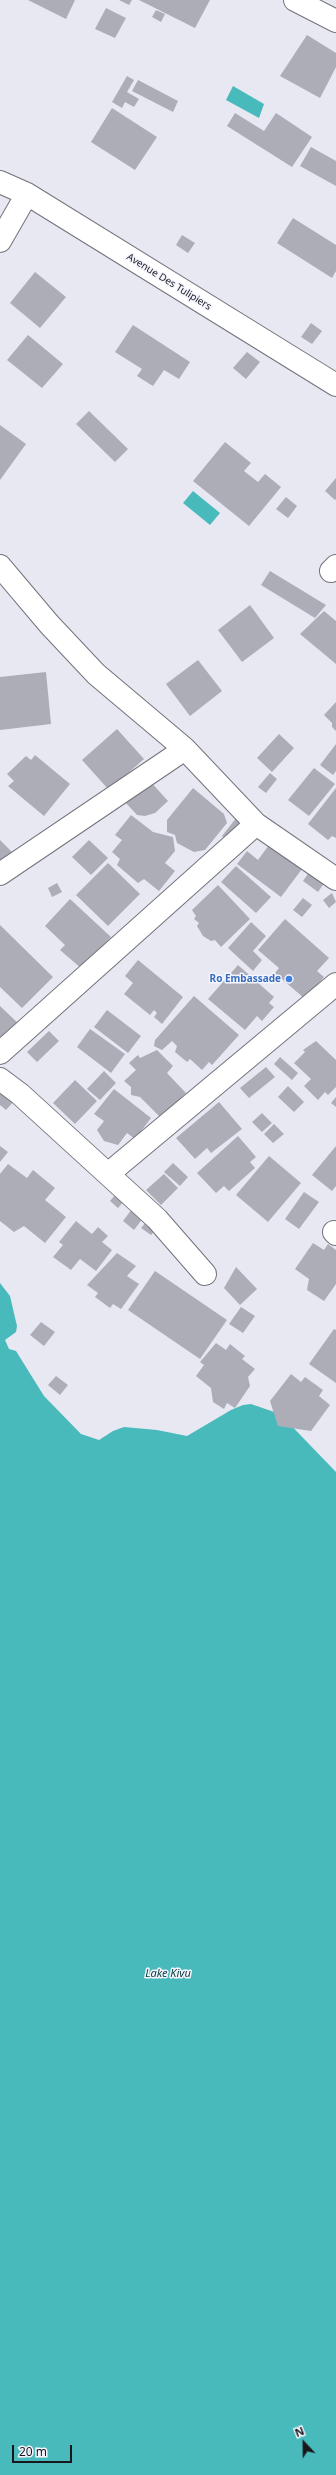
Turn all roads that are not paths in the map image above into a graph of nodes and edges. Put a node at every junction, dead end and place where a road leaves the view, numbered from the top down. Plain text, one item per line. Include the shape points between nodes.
1 (295, 0) edge
2 (336, 21) edge
3 (0, 182) edge
4 (27, 194) junction
5 (0, 241) edge
6 (336, 385) edge
7 (0, 566) edge
8 (186, 749) junction
9 (256, 824) junction
10 (333, 870) edge
11 (0, 874) edge
12 (336, 984) edge
13 (0, 1053) edge
14 (0, 1079) edge
15 (108, 1174) junction
16 (205, 1274) dead end

1 - 2 street
3 - 4 street, Avenue Des Tulipiers
4 - 5 street
4 - 6 street, Avenue Des Tulipiers
7 - 8 street via 96,674
8 - 9 street
8 - 11 street
9 - 10 street
9 - 13 street
12 - 15 street
14 - 15 street
15 - 16 street via 157,1219

